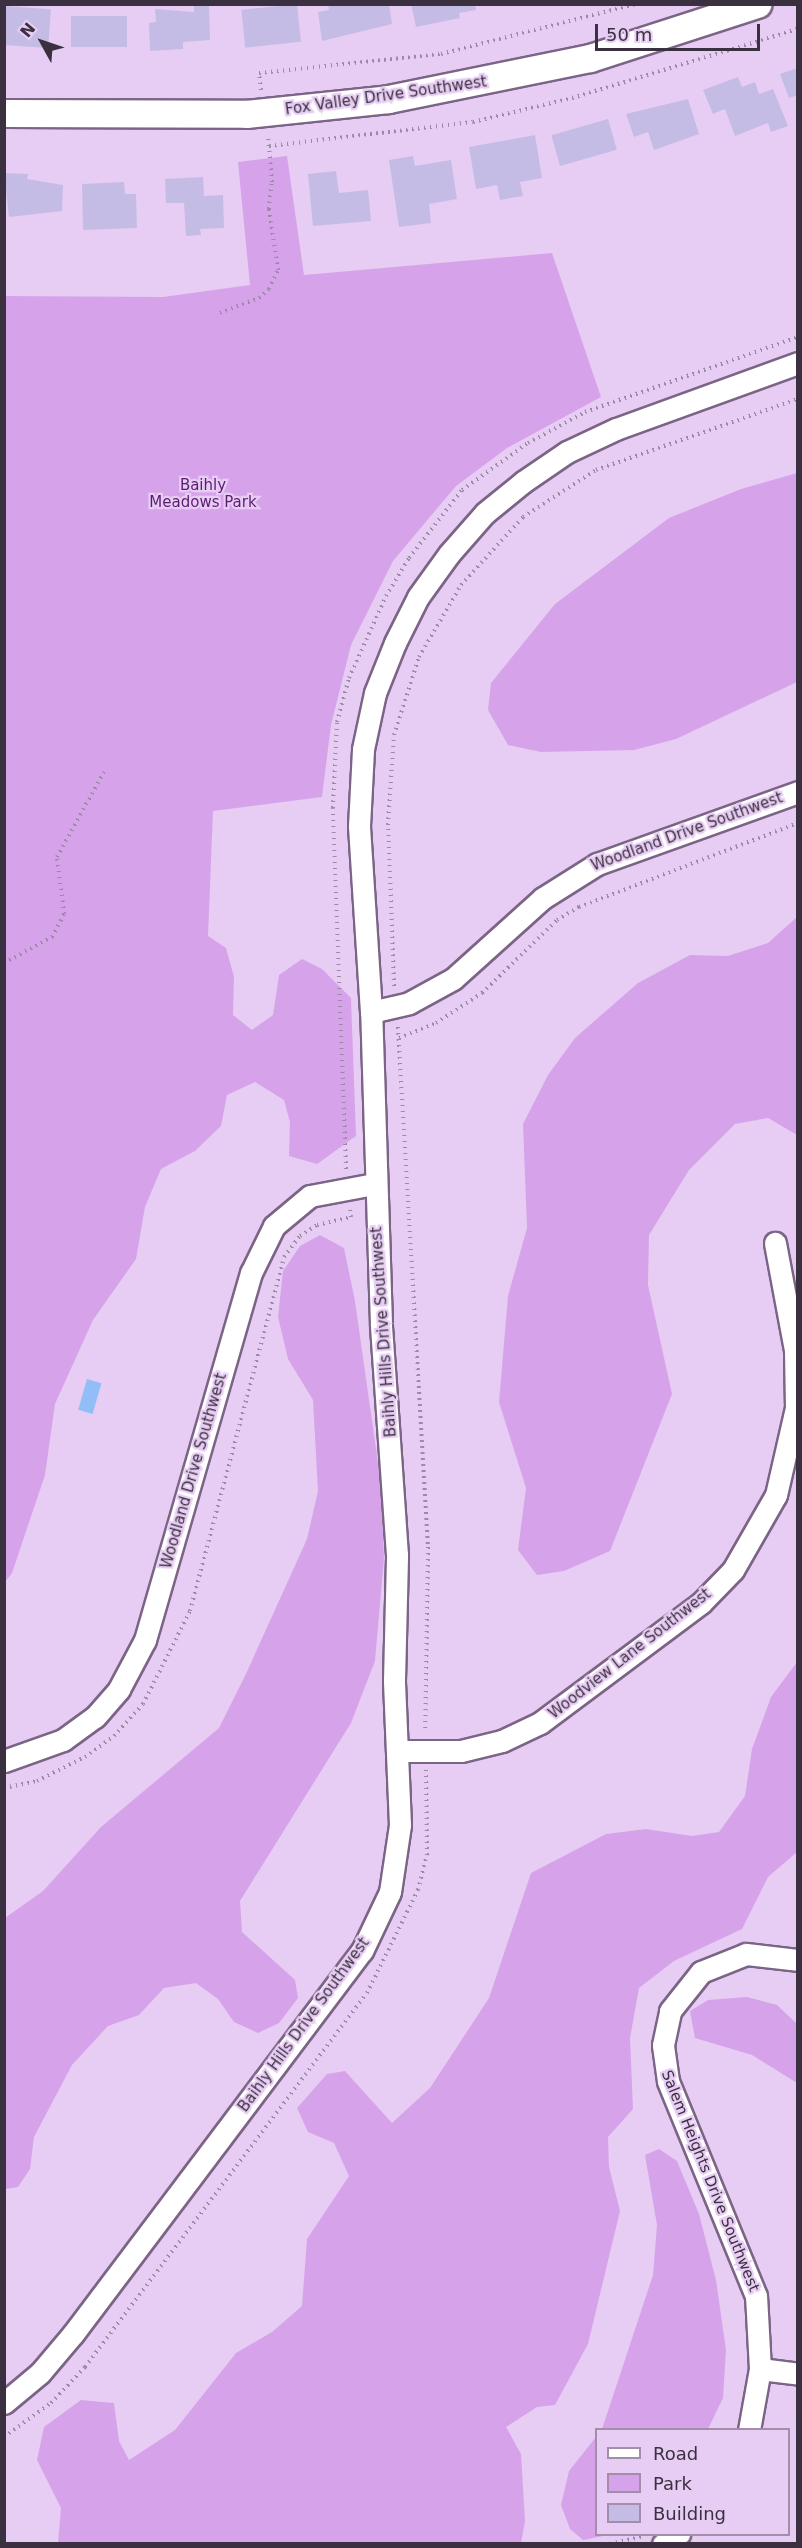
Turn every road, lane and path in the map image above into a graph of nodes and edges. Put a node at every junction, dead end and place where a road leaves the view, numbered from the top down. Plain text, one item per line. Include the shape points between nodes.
1 (636, 4) edge
2 (758, 4) edge
3 (798, 29) edge
4 (259, 73) dead end
5 (4, 113) edge
6 (220, 313) dead end
7 (798, 337) edge
8 (798, 363) edge
9 (798, 399) edge
10 (104, 772) dead end
11 (798, 792) edge
12 (798, 823) edge
13 (4, 963) edge
14 (394, 980) dead end
15 (371, 1012) junction
16 (346, 1163) dead end
17 (374, 1184) junction
18 (775, 1243) dead end
19 (399, 1751) junction
20 (426, 1751) junction
21 (4, 1761) edge
22 (37, 1782) dead end
23 (4, 1788) edge
24 (798, 1960) edge
25 (760, 2369) junction
26 (798, 2374) edge
27 (4, 2403) edge
28 (749, 2428) edge
29 (646, 2536) edge
30 (677, 2536) edge
31 (610, 2544) edge
32 (663, 2544) edge

1 - 4 path via 441,54
2 - 5 street, Fox Valley Drive Southwest via 590,58 388,99 246,114
3 - 6 path via 573,98 473,122 269,146 268,209 278,270 269,289 259,298
7 - 16 path via 585,412 528,444 462,490 386,596 349,678 337,722 333,808
8 - 15 street, Baihly Hills Drive Southwest via 647,416 567,452 485,513 418,597 375,693 363,749 359,826
9 - 14 path via 596,470 523,518 461,585 419,657 394,735 388,777
10 - 13 path via 57,857 64,914 52,937
11 - 15 street, Woodland Drive Southwest via 597,864 543,898 453,979 409,1004
12 - 20 path via 579,907 557,920 482,993 436,1023 399,1038 428,1547
15 - 17 street, Baihly Hills Drive Southwest
17 - 19 street, Baihly Hills Drive Southwest via 398,1555 394,1680
17 - 21 street, Woodland Drive Southwest via 310,1196 274,1226 252,1273 146,1640 119,1689 95,1717 63,1740
18 - 20 street, Woodview Lane Southwest via 795,1350 796,1408 776,1495 739,1561 701,1603 540,1723 502,1741 461,1751
19 - 20 street, Woodview Lane Southwest
19 - 27 street, Baihly Hills Drive Southwest via 400,1825 390,1892 362,1951 73,2334 40,2373
22 - 23 path
24 - 25 street, Salem Heights Drive Southwest via 746,1954 701,1972 670,2011 663,2045 668,2081 756,2296
25 - 26 street
25 - 28 street, Salem Heights Drive Southwest
29 - 31 path
30 - 32 street

